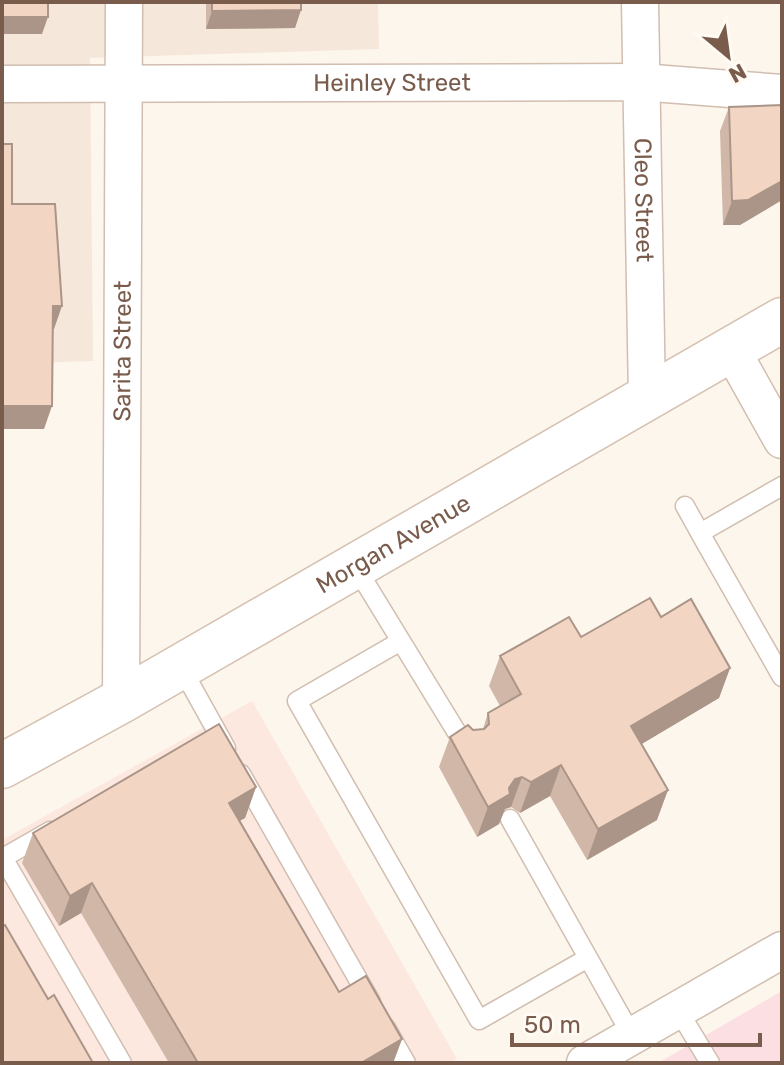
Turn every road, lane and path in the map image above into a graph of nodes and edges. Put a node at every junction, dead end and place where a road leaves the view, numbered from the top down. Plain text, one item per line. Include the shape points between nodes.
1 (124, 2) edge
2 (640, 2) edge
3 (125, 82) junction
4 (640, 82) junction
5 (2, 84) edge
6 (782, 93) edge
7 (782, 320) edge
8 (731, 349) junction
9 (647, 399) junction
10 (782, 440) edge
11 (782, 486) edge
12 (685, 506) dead end
13 (700, 533) junction
14 (355, 566) junction
15 (401, 641) junction
16 (181, 667) junction
17 (782, 677) edge
18 (121, 701) junction
19 (467, 749) edge
20 (2, 766) edge
21 (70, 819) edge
22 (510, 819) edge
23 (2, 857) edge
24 (782, 950) edge
25 (588, 958) junction
26 (678, 1010) junction
27 (632, 1036) junction
28 (593, 1061) edge
29 (122, 1063) edge
30 (406, 1063) edge
31 (710, 1063) edge

1 - 3 street, Sarita Street
2 - 4 street, Cleo Street
3 - 4 street, Heinley Street
3 - 5 street, Heinley Street
3 - 18 street, Sarita Street
4 - 6 street, Heinley Street
4 - 9 street, Cleo Street
7 - 8 main road, Morgan Avenue
8 - 9 main road, Morgan Avenue
8 - 10 street
9 - 14 main road, Morgan Avenue
11 - 13 lane
12 - 13 lane
13 - 17 lane
14 - 15 lane
14 - 16 main road, Morgan Avenue
15 - 19 lane
15 - 25 lane via 297,701 479,1020
16 - 18 main road, Morgan Avenue
16 - 30 lane via 212,738
18 - 20 main road, Morgan Avenue
21 - 23 lane
22 - 25 lane
23 - 29 lane
24 - 26 street
25 - 27 lane
26 - 27 street
26 - 31 lane
27 - 28 street

